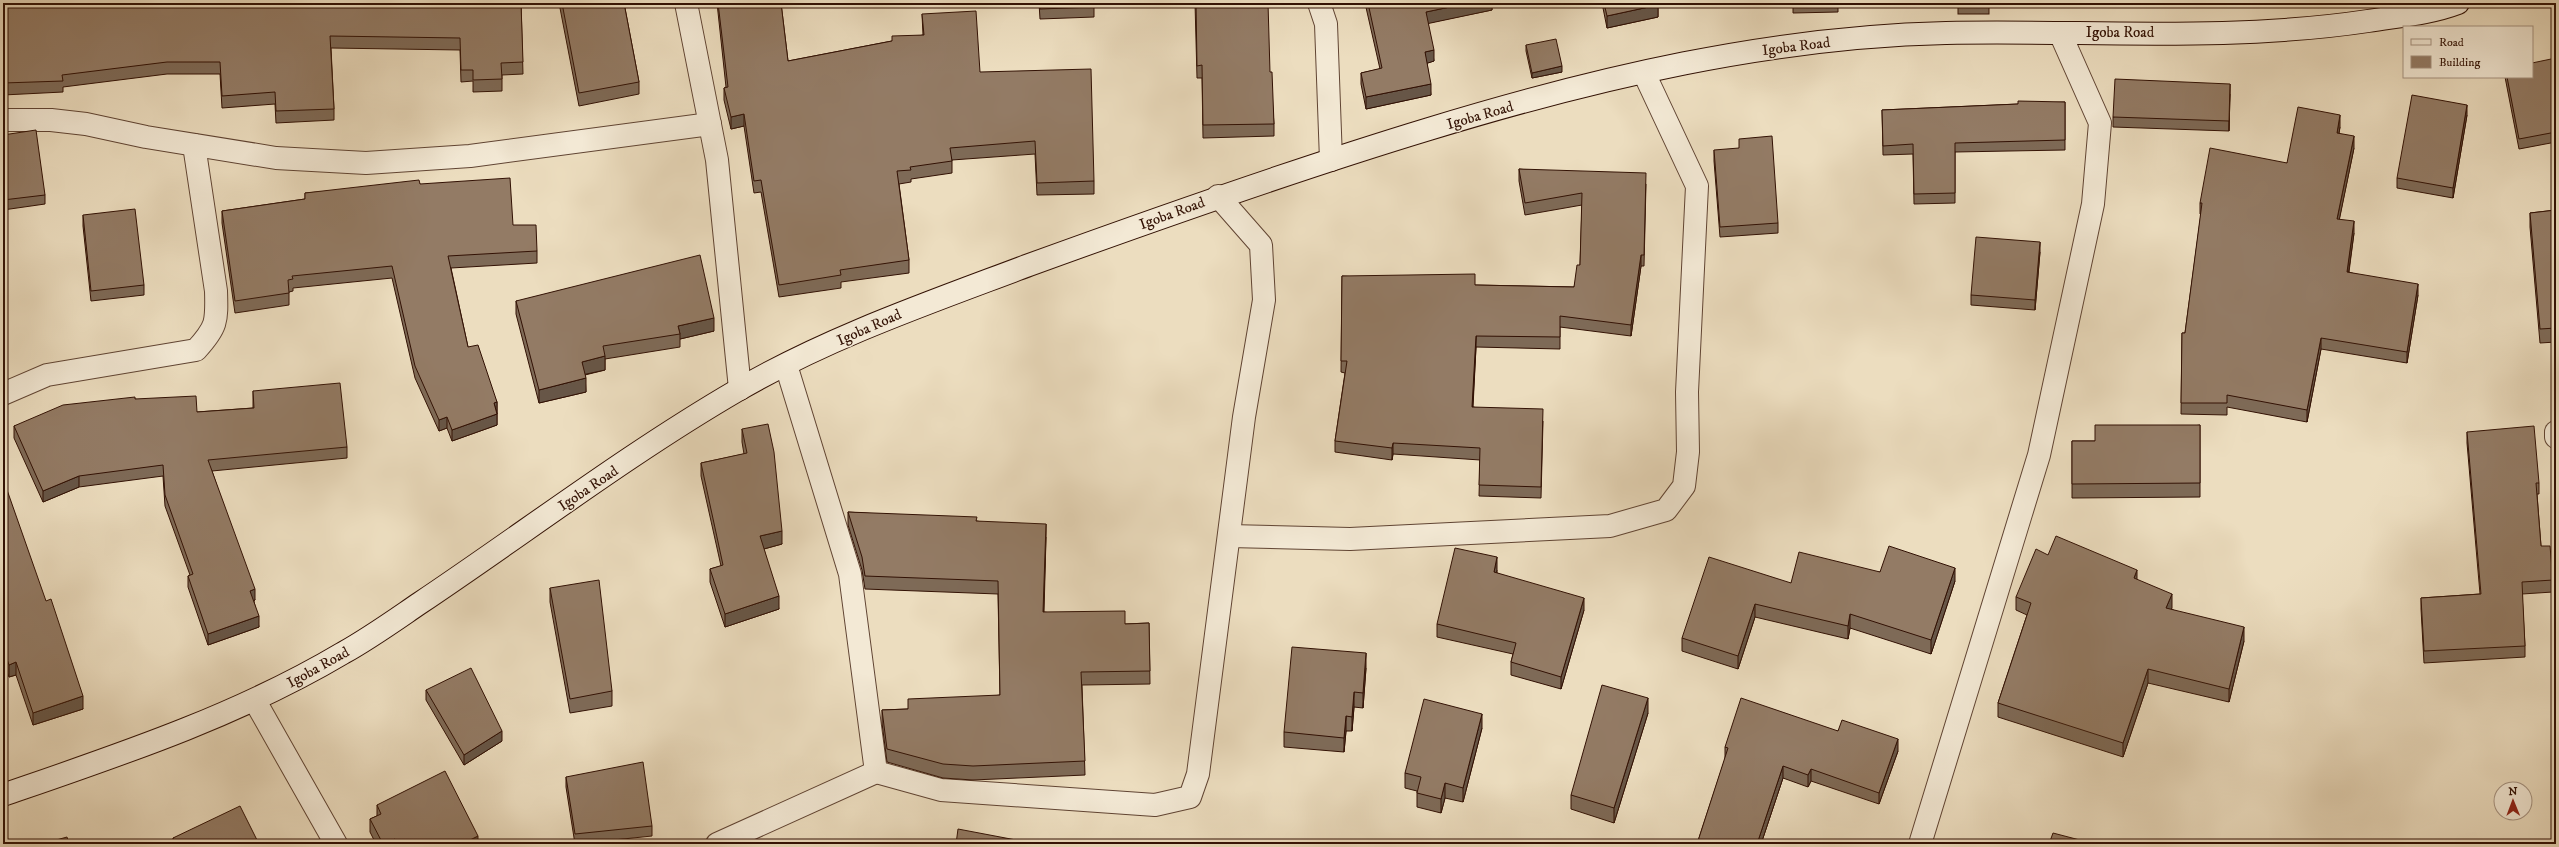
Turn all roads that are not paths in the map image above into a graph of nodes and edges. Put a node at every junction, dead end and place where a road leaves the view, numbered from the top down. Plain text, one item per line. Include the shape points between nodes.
1 (686, 3) edge
2 (1319, 3) edge
3 (2458, 3) edge
4 (2060, 32) junction
5 (1644, 73) junction
6 (3, 120) edge
7 (710, 124) junction
8 (194, 145) junction
9 (1331, 160) junction
10 (1218, 196) junction
11 (786, 365) junction
12 (740, 389) junction
13 (3, 394) edge
14 (2556, 432) edge
15 (2556, 437) edge
16 (1229, 536) junction
17 (255, 701) junction
18 (876, 772) junction
19 (3, 795) edge
20 (336, 844) edge
21 (717, 844) edge
22 (1920, 844) edge

1 - 7 street
2 - 9 street via 1326,24
3 - 4 street, Igoba Road via 2441,10 2335,26 2232,33
4 - 5 street, Igoba Road via 1939,33 1798,44 1710,58
4 - 22 street via 2100,123 2093,204 2039,455
5 - 9 street, Igoba Road via 1561,92 1434,127
5 - 16 street via 1697,186 1687,392 1688,452 1684,486 1666,510 1610,526 1350,539
6 - 8 street via 51,120 86,124
7 - 8 street via 470,156 366,163 276,158
7 - 12 street via 717,160
8 - 13 street via 216,291 217,313 213,332 196,350 47,375
9 - 10 street, Igoba Road
10 - 11 street, Igoba Road via 909,310
10 - 16 street via 1260,245 1264,300
11 - 12 street, Igoba Road
11 - 18 street via 850,574
12 - 17 street, Igoba Road via 680,426 345,652
14 - 15 street
16 - 18 street via 1198,774 1190,797 1155,805 941,790
17 - 19 street, Igoba Road via 104,760
17 - 20 street
18 - 21 street

